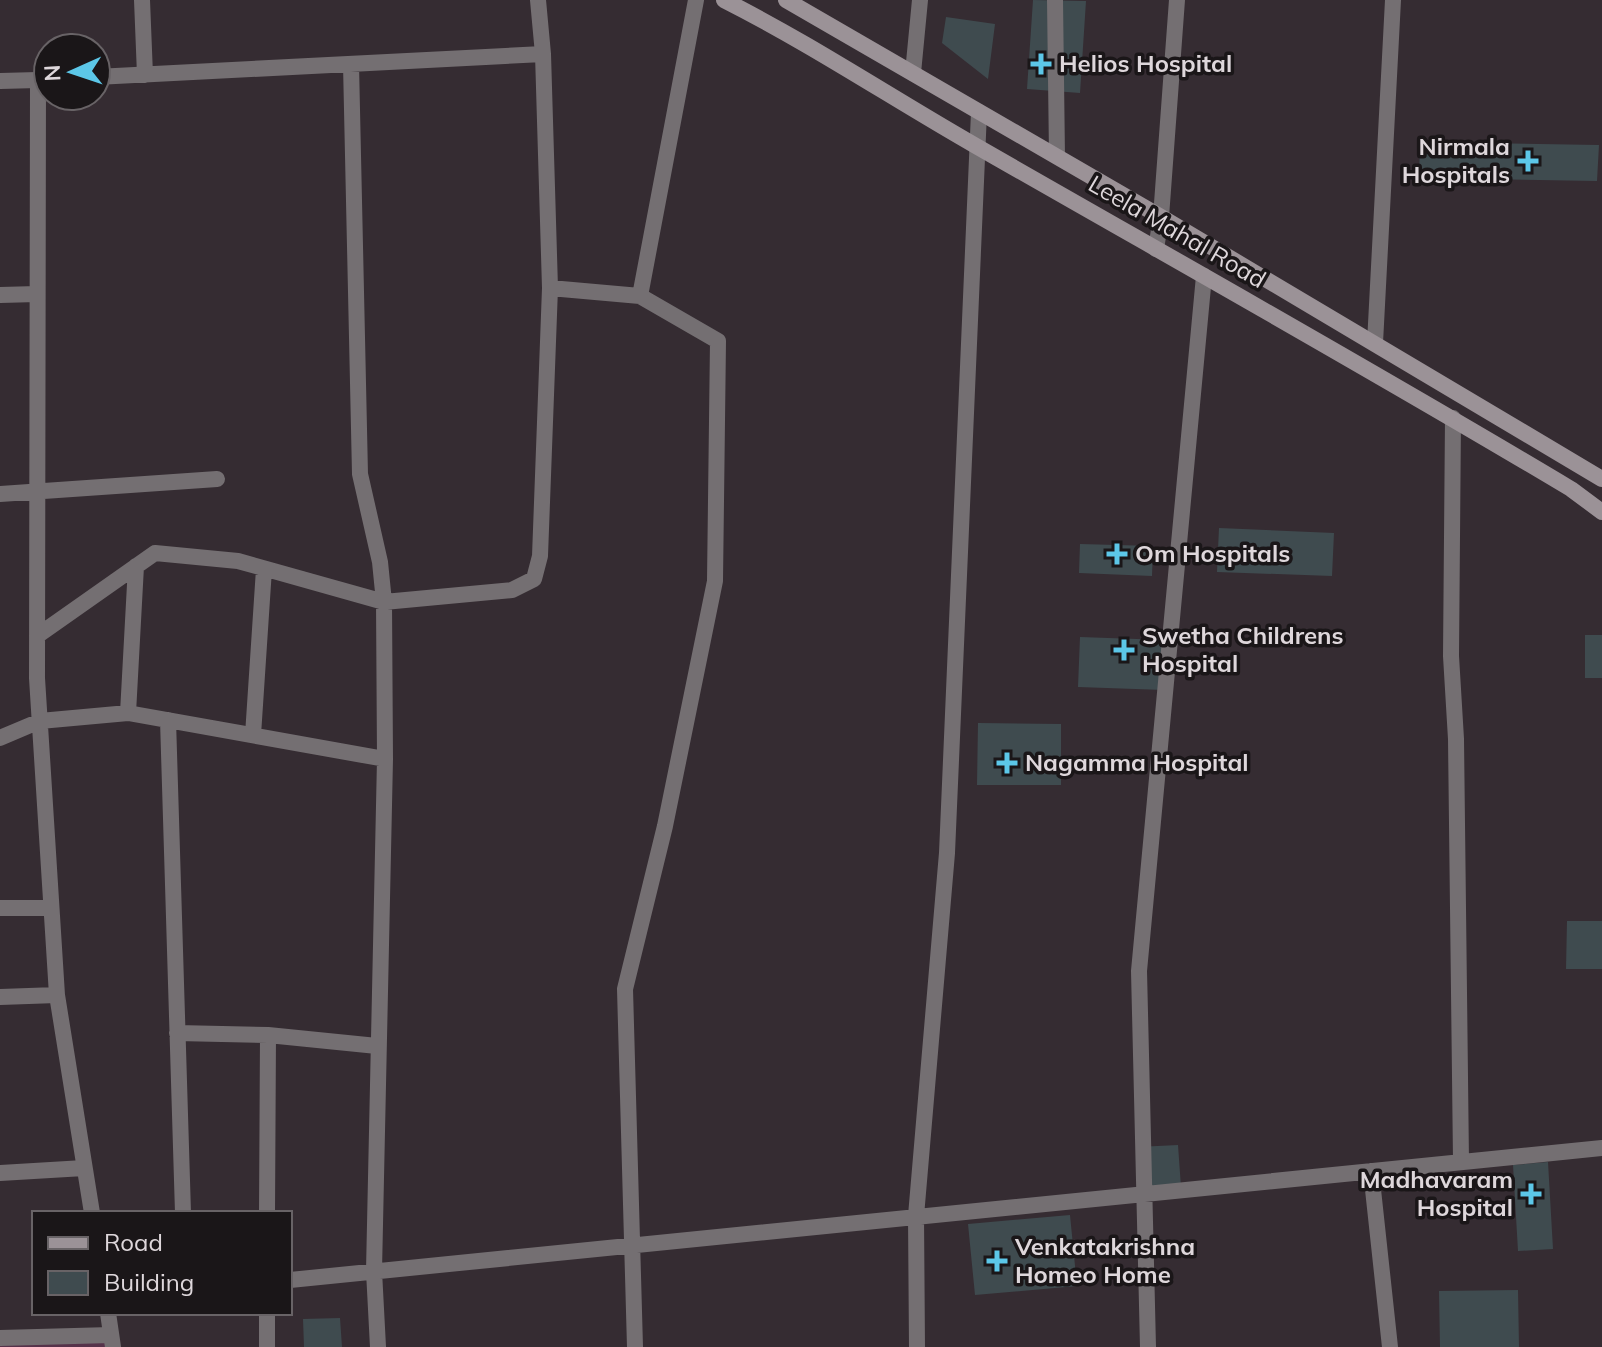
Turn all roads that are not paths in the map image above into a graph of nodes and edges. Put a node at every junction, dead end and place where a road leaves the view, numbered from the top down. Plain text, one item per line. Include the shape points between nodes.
1 (142, 0) edge
2 (538, 0) edge
3 (696, 0) edge
4 (724, 0) edge
5 (786, 0) edge
6 (920, 0) edge
7 (1055, 0) edge
8 (1177, 0) edge
9 (1393, 0) edge
10 (543, 54) junction
11 (351, 64) junction
12 (913, 73) junction
13 (145, 75) junction
14 (112, 76) edge
15 (32, 80) edge
16 (0, 81) edge
17 (42, 112) edge
18 (979, 112) junction
19 (977, 147) junction
20 (1057, 156) junction
21 (1161, 217) junction
22 (1156, 249) junction
23 (1204, 276) junction
24 (550, 288) junction
25 (37, 294) junction
26 (0, 295) edge
27 (640, 296) junction
28 (1375, 343) junction
29 (1453, 418) junction
30 (217, 479) dead end
31 (1602, 479) edge
32 (37, 492) junction
33 (0, 494) edge
34 (1602, 512) edge
35 (136, 566) junction
36 (264, 569) junction
37 (384, 602) junction
38 (37, 636) junction
39 (128, 713) junction
40 (168, 720) junction
41 (40, 721) junction
42 (253, 735) junction
43 (0, 738) edge
44 (385, 759) junction
45 (0, 908) edge
46 (51, 908) junction
47 (57, 995) junction
48 (0, 997) edge
49 (177, 1033) junction
50 (268, 1035) junction
51 (377, 1046) junction
52 (1602, 1148) edge
53 (1461, 1161) junction
54 (84, 1168) junction
55 (1371, 1171) junction
56 (0, 1173) edge
57 (1144, 1194) junction
58 (92, 1211) edge
59 (183, 1211) edge
60 (267, 1211) edge
61 (916, 1216) junction
62 (632, 1245) junction
63 (374, 1271) junction
64 (292, 1280) edge
65 (108, 1315) edge
66 (267, 1315) edge
67 (0, 1338) edge
68 (112, 1341) edge
69 (267, 1347) edge
70 (378, 1347) edge
71 (635, 1347) edge
72 (917, 1347) edge
73 (1148, 1347) edge
74 (1390, 1347) edge

1 - 13 street
2 - 10 street
3 - 27 street
4 - 19 main road, Leela Mahal Road
5 - 12 main road, Leela Mahal Road
6 - 12 street
7 - 20 street
8 - 21 street
9 - 28 street
10 - 11 street
10 - 24 street
11 - 13 street
11 - 37 street via 360,474
12 - 18 main road, Leela Mahal Road
13 - 14 street
15 - 16 street
17 - 25 street
18 - 19 street
18 - 20 main road, Leela Mahal Road
19 - 22 main road, Leela Mahal Road
19 - 61 street via 947,853
20 - 21 main road, Leela Mahal Road
21 - 22 street
21 - 28 main road, Leela Mahal Road
22 - 23 main road, Leela Mahal Road
23 - 29 main road, Leela Mahal Road
23 - 57 street via 1139,971
24 - 27 street
24 - 37 street via 540,556 534,579 512,590
25 - 26 street
25 - 32 street
27 - 62 street via 718,341 715,581 625,989
28 - 31 main road, Leela Mahal Road
29 - 34 main road, Leela Mahal Road
29 - 53 street via 1451,656
30 - 32 street
32 - 33 street
32 - 38 street
35 - 36 street via 155,553 238,561
35 - 38 street
35 - 39 street
36 - 37 street
36 - 42 street
37 - 44 street
38 - 41 street
39 - 40 street
39 - 41 street
40 - 42 street
40 - 49 street
41 - 43 street
41 - 46 street
42 - 44 street
44 - 51 street
45 - 46 street
46 - 47 street
47 - 48 street
47 - 54 street
49 - 50 street
49 - 59 street
50 - 51 street
50 - 60 street
51 - 63 street
52 - 53 street
53 - 55 street
54 - 56 street
54 - 58 street
55 - 57 street
55 - 74 street
57 - 61 street
57 - 73 street
61 - 62 street
61 - 72 street
62 - 63 street
62 - 71 street
63 - 64 street
63 - 70 street
65 - 68 street
66 - 69 street
67 - 68 street

